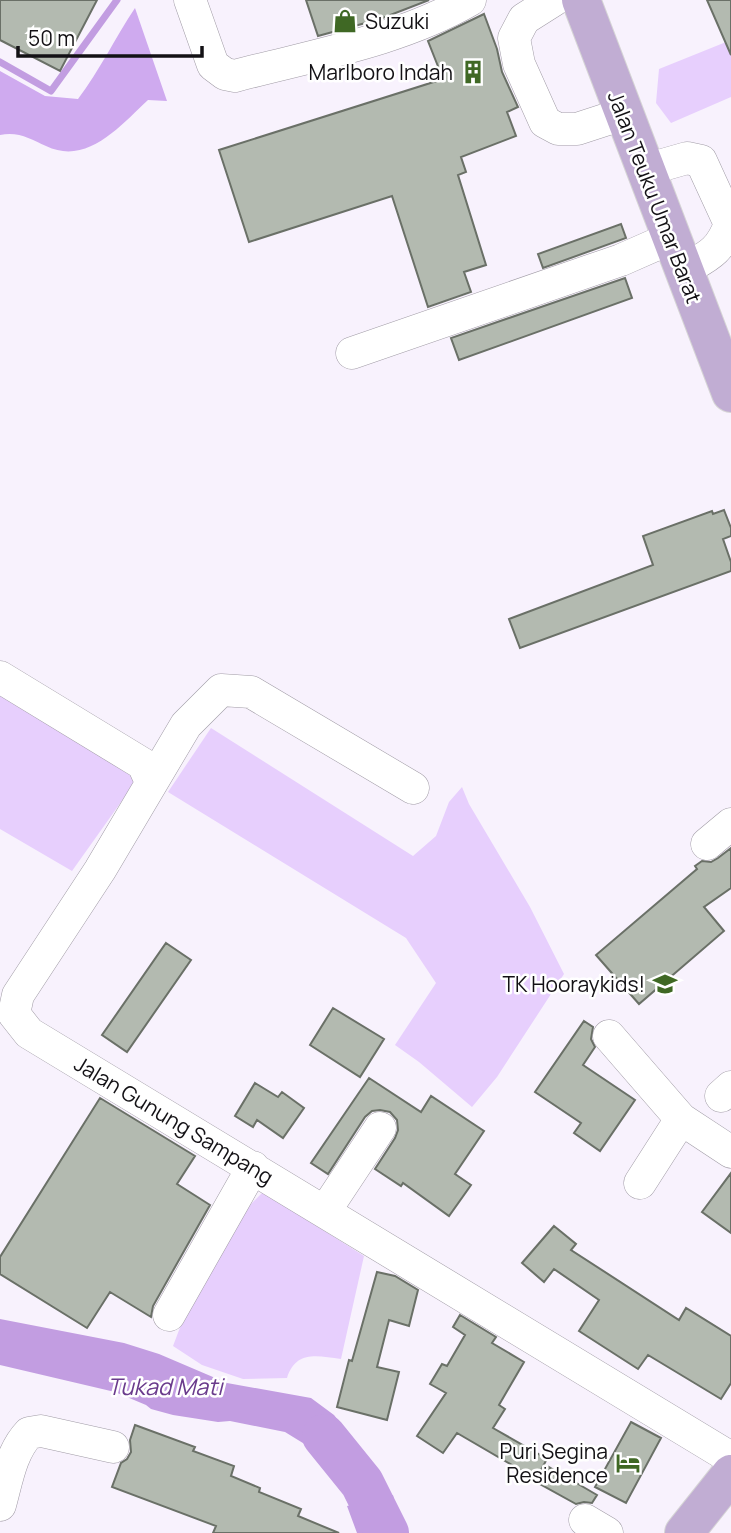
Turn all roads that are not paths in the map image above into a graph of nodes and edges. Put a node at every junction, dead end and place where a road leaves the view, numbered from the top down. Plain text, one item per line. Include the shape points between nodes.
1 (190, 0) edge
2 (470, 0) edge
3 (554, 0) edge
4 (581, 0) edge
5 (623, 114) junction
6 (645, 170) junction
7 (677, 254) junction
8 (352, 353) dead end
9 (731, 393) edge
10 (0, 677) edge
11 (150, 782) junction
12 (413, 788) dead end
13 (731, 824) edge
14 (707, 844) dead end
15 (7, 1010) edge
16 (609, 1036) dead end
17 (681, 1119) junction
18 (380, 1128) dead end
19 (731, 1152) edge
20 (253, 1167) junction
21 (640, 1183) dead end
22 (325, 1212) junction
23 (169, 1315) dead end
24 (113, 1447) dead end
25 (731, 1458) edge
26 (731, 1474) edge
27 (0, 1505) edge
28 (684, 1533) edge

1 - 2 street via 214,65 234,76 398,33
3 - 5 street via 524,19 514,38 519,64 545,122 558,129 577,129
4 - 5 main road, Jalan Teuku Umar Barat
5 - 6 main road, Jalan Teuku Umar Barat
6 - 7 main road, Jalan Teuku Umar Barat
6 - 7 street via 687,158 701,161 730,225 714,253
7 - 8 street via 621,260
7 - 9 main road, Jalan Teuku Umar Barat
10 - 11 street via 143,764
11 - 12 street, Jalan Gunung Sampang via 186,725 221,690 251,692
11 - 15 street, Jalan Gunung Sampang via 100,870
13 - 14 street
15 - 20 street, Jalan Gunung Sampang via 29,1033
16 - 17 street
17 - 19 street
17 - 21 street
18 - 22 street
20 - 22 street, Jalan Gunung Sampang
20 - 23 street
22 - 25 street, Jalan Gunung Sampang
24 - 27 street via 41,1431 29,1433 15,1455
26 - 28 main road

